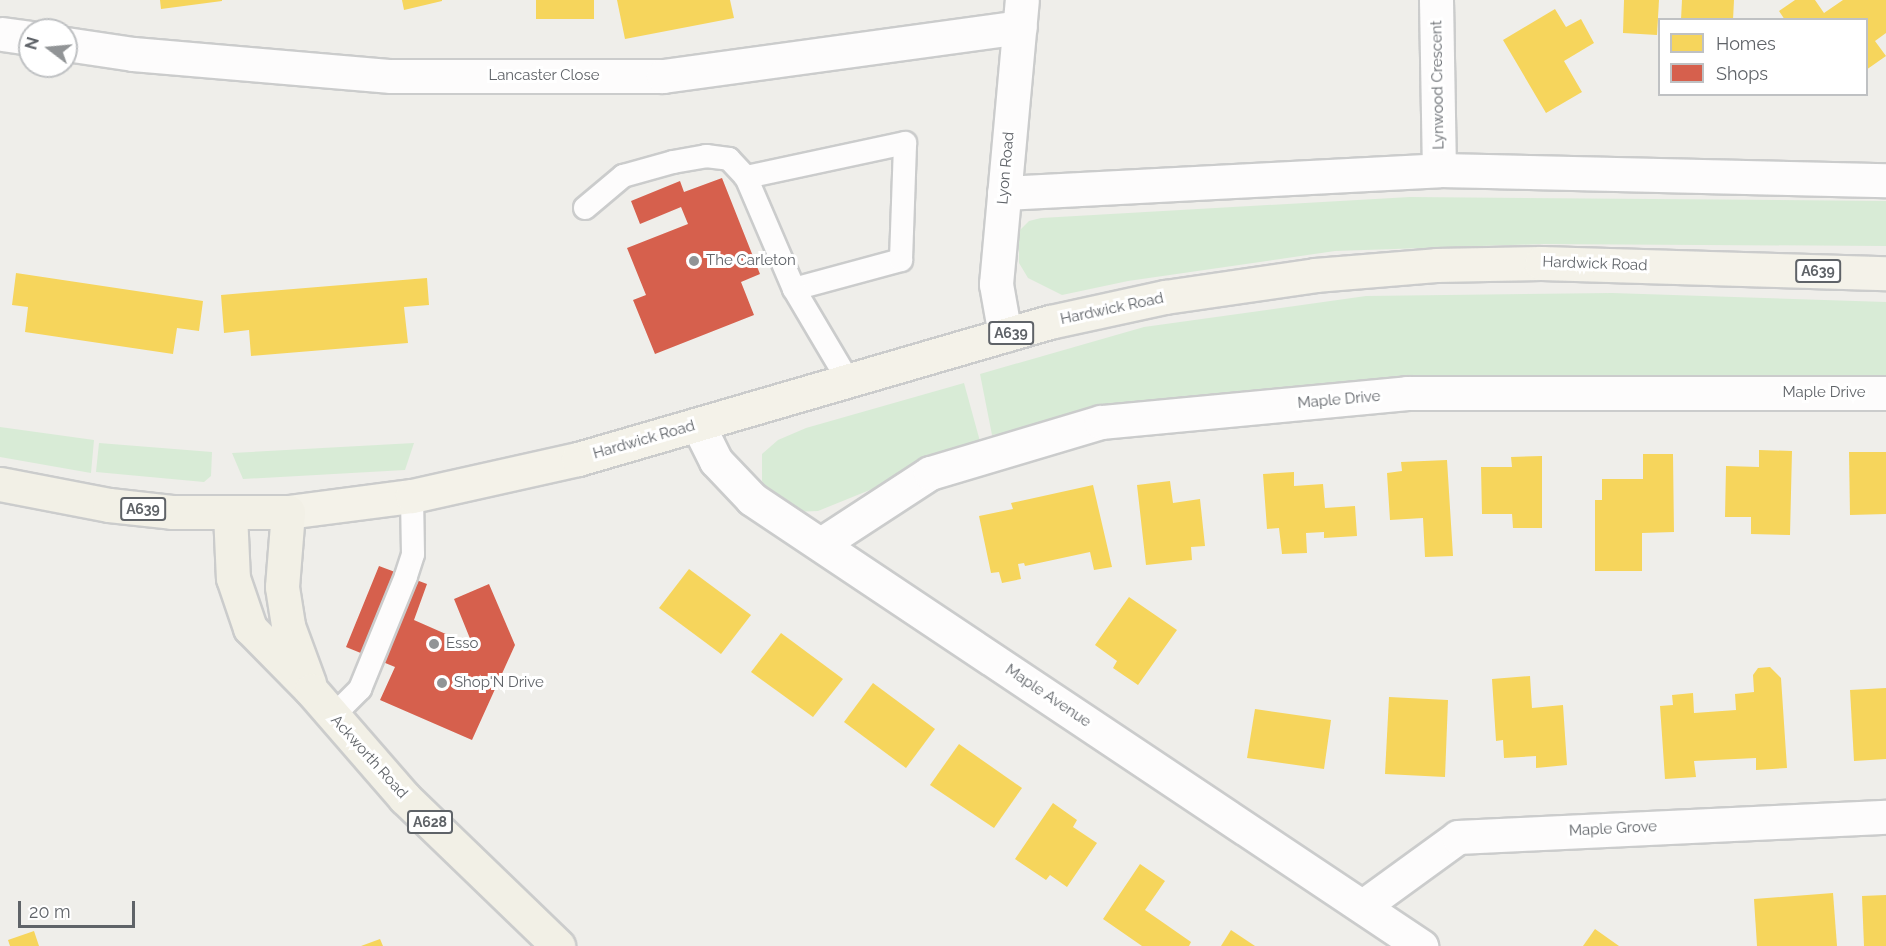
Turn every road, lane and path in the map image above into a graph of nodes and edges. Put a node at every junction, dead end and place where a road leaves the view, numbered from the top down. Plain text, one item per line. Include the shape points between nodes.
1 (1436, 0) edge
2 (1021, 14) edge
3 (78, 46) edge
4 (1439, 170) junction
5 (746, 177) junction
6 (1886, 180) edge
7 (1004, 193) junction
8 (585, 208) dead end
9 (1886, 273) edge
10 (794, 289) junction
11 (1005, 335) junction
12 (849, 382) junction
13 (1886, 393) edge
14 (698, 425) junction
15 (0, 484) edge
16 (412, 496) junction
17 (288, 512) junction
18 (230, 513) junction
19 (821, 544) junction
20 (311, 690) junction
21 (332, 717) junction
22 (1886, 817) edge
23 (1363, 906) junction
24 (558, 946) edge
25 (1421, 946) edge

1 - 4 street, Lynwood Crescent
2 - 3 street, Lancaster Close via 663,76 391,76
2 - 7 street, Lyon Road
4 - 6 street
4 - 7 street
5 - 8 lane via 729,159 706,156 673,162 622,176
5 - 10 lane
5 - 10 lane via 905,142 901,260
7 - 11 street, Lyon Road via 996,284
9 - 11 main road, Hardwick Road / A639 via 1541,263 1436,265 1314,275 1165,297
10 - 12 lane
11 - 12 main road, Hardwick Road / A639
12 - 14 main road, Hardwick Road / A639
13 - 19 street, Maple Drive via 1407,393 1101,422 930,473
14 - 16 main road, Hardwick Road / A639 via 566,462
14 - 19 street, Maple Avenue via 730,479 752,499
15 - 18 highway, A639 via 109,505
16 - 17 main road, Hardwick Road / A639
16 - 21 lane via 413,554 406,576 360,689
17 - 18 highway, A639
17 - 20 highway, Ackworth Road via 282,586 288,626
18 - 20 highway, Ackworth Road via 233,578 250,628
19 - 23 street, Maple Avenue
20 - 21 highway, Ackworth Road / A628
21 - 24 highway, Ackworth Road / A628 via 405,798
22 - 23 street, Maple Grove via 1458,837
23 - 25 street, Maple Avenue

